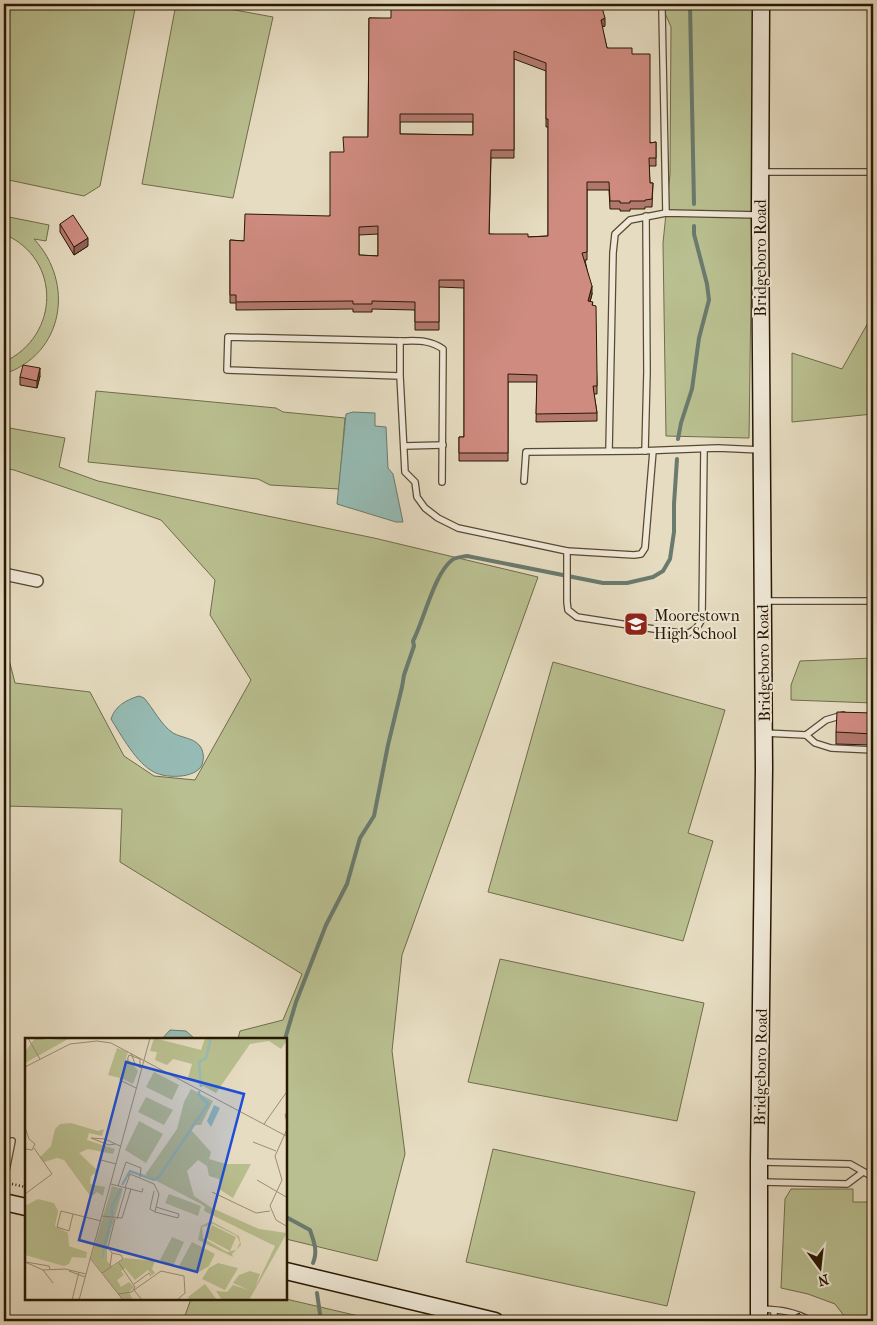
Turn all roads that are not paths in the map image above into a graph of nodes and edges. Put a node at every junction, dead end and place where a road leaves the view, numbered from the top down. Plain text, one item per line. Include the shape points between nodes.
1 (661, 4) edge
2 (762, 4) edge
3 (760, 172) junction
4 (873, 172) edge
5 (666, 213) junction
6 (760, 215) junction
7 (646, 216) junction
8 (400, 341) junction
9 (400, 376) junction
10 (443, 445) junction
11 (404, 446) junction
12 (704, 449) junction
13 (761, 450) junction
14 (609, 451) junction
15 (645, 451) junction
16 (653, 451) junction
17 (524, 481) dead end
18 (442, 482) dead end
19 (568, 551) junction
20 (4, 574) edge
21 (38, 581) dead end
22 (762, 601) junction
23 (873, 601) edge
24 (852, 716) edge
25 (763, 732) junction
26 (806, 735) junction
27 (873, 750) edge
28 (12, 1141) dead end
29 (759, 1162) junction
30 (863, 1172) junction
31 (873, 1178) edge
32 (4, 1181) edge
33 (759, 1182) junction
34 (4, 1202) edge
35 (25, 1207) edge
36 (288, 1271) edge
37 (764, 1313) edge
38 (495, 1321) edge
39 (774, 1321) edge
40 (811, 1321) edge

1 - 5 lane
2 - 3 main road, Bridgeboro Road
3 - 4 lane
3 - 6 main road, Bridgeboro Road
5 - 6 lane
5 - 7 lane
6 - 13 main road, Bridgeboro Road
7 - 14 lane via 630,220 615,234
7 - 15 lane
8 - 9 lane
8 - 9 lane via 228,337 227,370
8 - 10 lane via 427,341 443,349
9 - 11 lane
10 - 11 lane
10 - 18 lane
11 - 19 lane via 405,472 415,482 417,497 438,518 458,528
12 - 13 lane
12 - 16 lane
12 - 19 lane via 702,618 694,630 686,634 577,617 568,610
13 - 22 main road, Bridgeboro Road
14 - 15 lane
14 - 17 lane via 526,452
15 - 16 lane
16 - 19 lane via 645,548 641,554
20 - 21 street
22 - 23 lane
22 - 25 main road, Bridgeboro Road
24 - 26 lane via 826,720
25 - 26 lane
25 - 29 main road, Bridgeboro Road
26 - 27 lane via 831,748
28 - 32 lane
29 - 30 lane via 850,1164
29 - 33 main road, Bridgeboro Road
30 - 31 lane
30 - 33 lane via 847,1184
33 - 37 main road, Bridgeboro Road
34 - 35 main road
36 - 38 main road
37 - 39 lane
37 - 40 lane via 785,1310

